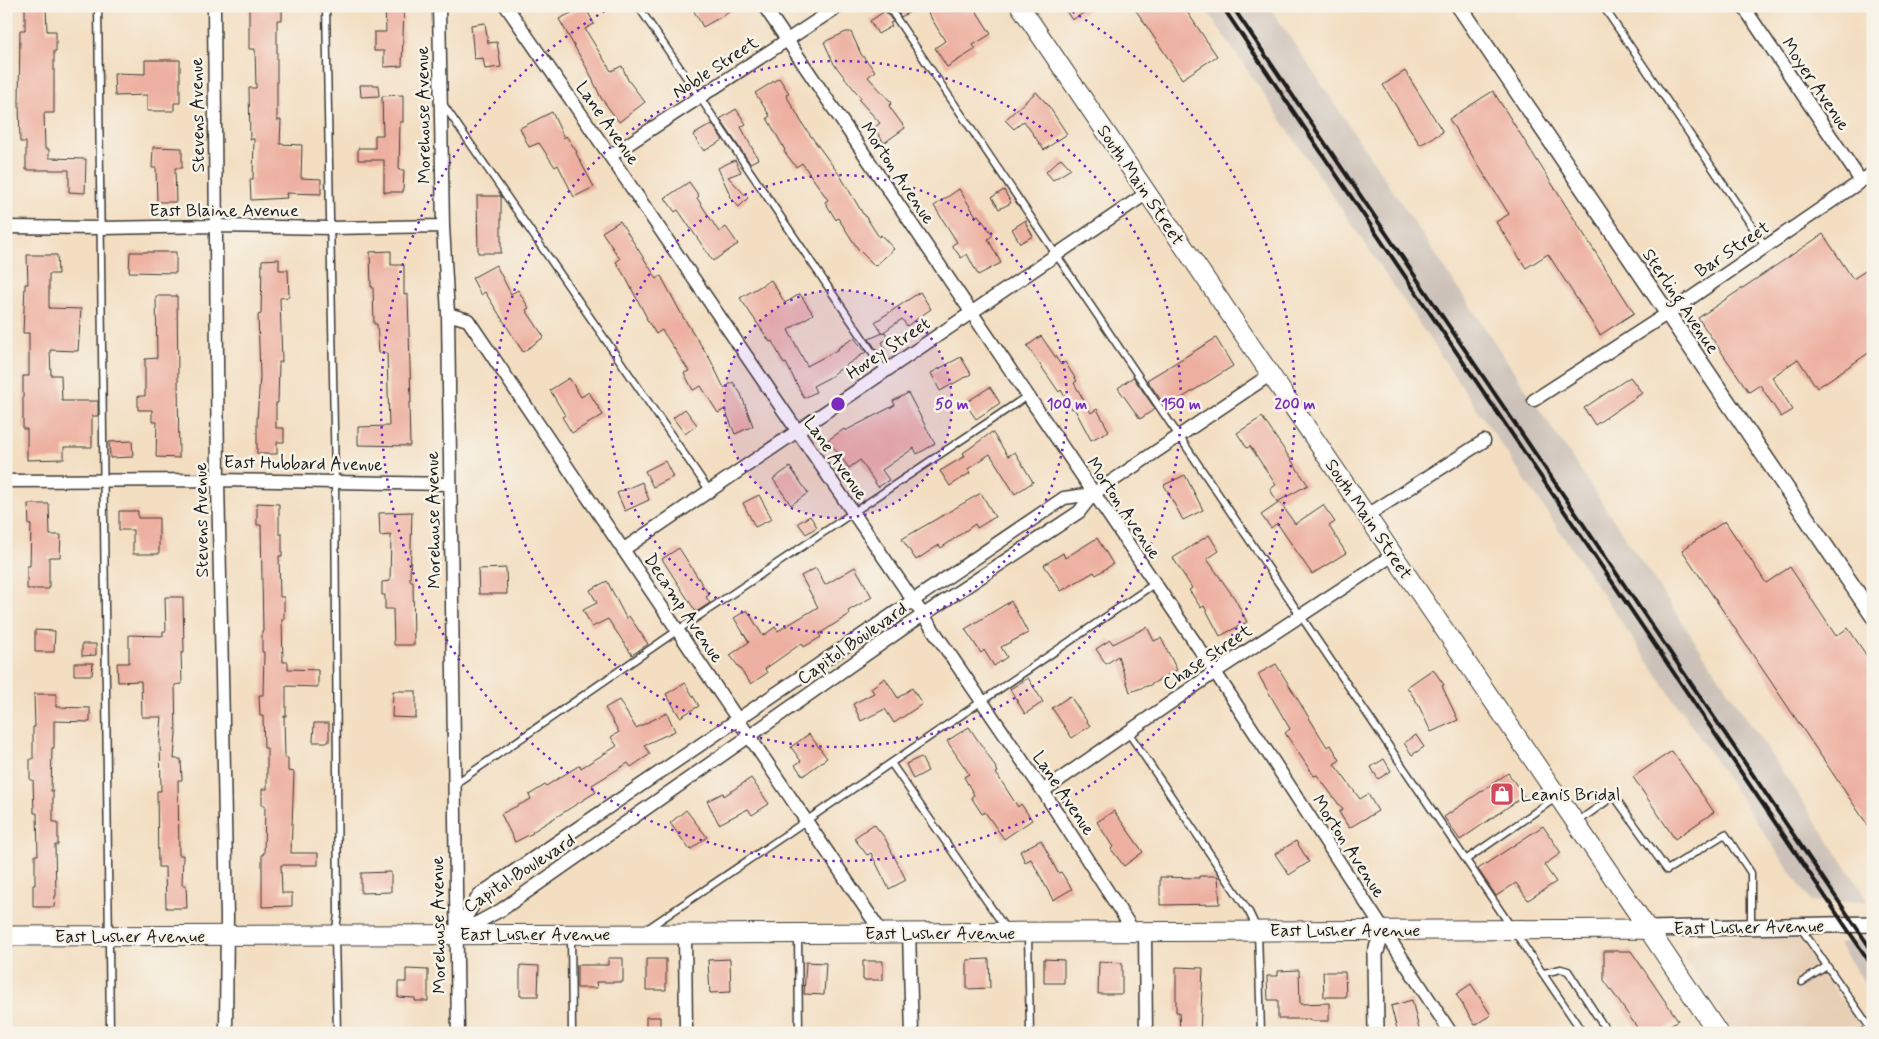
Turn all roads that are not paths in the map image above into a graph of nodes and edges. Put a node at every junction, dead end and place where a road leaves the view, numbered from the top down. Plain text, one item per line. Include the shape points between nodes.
1 (98, 6) edge
2 (214, 6) edge
3 (326, 6) edge
4 (439, 6) edge
5 (506, 6) edge
6 (638, 6) edge
7 (764, 6) edge
8 (839, 6) edge
9 (888, 6) edge
10 (1020, 6) edge
11 (1459, 6) edge
12 (1603, 6) edge
13 (1742, 6) edge
14 (787, 40) junction
15 (700, 98) junction
16 (440, 101) junction
17 (610, 156) junction
18 (1873, 173) edge
19 (1861, 181) junction
20 (1147, 193) junction
21 (216, 226) junction
22 (442, 226) junction
23 (6, 227) edge
24 (100, 228) junction
25 (331, 228) junction
26 (1766, 247) junction
27 (1056, 254) junction
28 (971, 312) junction
29 (1666, 313) junction
30 (448, 314) junction
31 (885, 371) junction
32 (1270, 374) junction
33 (1026, 396) junction
34 (1534, 400) dead end
35 (796, 431) junction
36 (1180, 436) junction
37 (1484, 441) dead end
38 (218, 480) junction
39 (6, 481) edge
40 (102, 481) junction
41 (335, 481) junction
42 (450, 484) junction
43 (709, 490) junction
44 (1093, 494) junction
45 (852, 513) junction
46 (1366, 516) junction
47 (624, 549) junction
48 (1393, 555) junction
49 (1154, 584) junction
50 (913, 601) junction
51 (1301, 615) junction
52 (923, 616) junction
53 (1873, 616) edge
54 (678, 630) junction
55 (1215, 672) junction
56 (982, 702) junction
57 (738, 719) junction
58 (1128, 732) junction
59 (749, 736) junction
60 (891, 763) junction
61 (454, 785) junction
62 (1043, 791) junction
63 (1558, 796) junction
64 (807, 821) junction
65 (1576, 823) junction
66 (1467, 859) junction
67 (1873, 924) edge
68 (1799, 926) junction
69 (1751, 927) junction
70 (1515, 929) junction
71 (1648, 929) junction
72 (1383, 930) junction
73 (1258, 931) junction
74 (908, 932) junction
75 (1008, 932) junction
76 (1028, 932) junction
77 (1140, 932) junction
78 (882, 933) junction
79 (456, 934) junction
80 (571, 934) junction
81 (639, 934) junction
82 (685, 934) junction
83 (798, 934) junction
84 (335, 935) junction
85 (6, 936) edge
86 (108, 936) junction
87 (227, 936) junction
88 (1827, 966) junction
89 (1544, 973) junction
90 (1802, 982) dead end
91 (1871, 1030) edge
92 (110, 1033) edge
93 (226, 1033) edge
94 (337, 1033) edge
95 (458, 1033) edge
96 (572, 1033) edge
97 (686, 1033) edge
98 (800, 1033) edge
99 (912, 1033) edge
100 (1030, 1033) edge
101 (1146, 1033) edge
102 (1261, 1033) edge
103 (1376, 1033) edge
104 (1451, 1033) edge
105 (1583, 1033) edge
106 (1608, 1033) edge
107 (1718, 1033) edge
108 (1862, 1033) edge

1 - 24 lane
2 - 21 street, Stevens Avenue
3 - 25 lane
4 - 16 street, Morehouse Avenue
5 - 17 street, Lane Avenue
6 - 15 lane
7 - 14 street, Morton Avenue
8 - 14 street, Noble Street
9 - 27 lane
10 - 20 main road, South Main Street
11 - 29 street, Sterling Avenue
12 - 26 lane
13 - 19 street, Moyer Avenue
14 - 15 street, Noble Street
14 - 28 street, Morton Avenue
15 - 17 street, Noble Street
15 - 31 lane
16 - 22 street, Morehouse Avenue
16 - 43 lane
17 - 35 street, Lane Avenue
18 - 19 street, Bar Street
19 - 26 street, Bar Street
20 - 27 street, Hovey Street
20 - 32 main road, South Main Street
21 - 24 street, East Blaine Avenue
21 - 25 street, East Blaine Avenue
21 - 38 street, Stevens Avenue
22 - 25 street, East Blaine Avenue
22 - 30 street, Morehouse Avenue
23 - 24 street, East Blaine Avenue
24 - 40 lane
25 - 41 lane
26 - 29 street, Bar Street
27 - 28 street, Hovey Street
27 - 36 lane
28 - 31 street, Hovey Street
28 - 33 street, Morton Avenue
29 - 34 street, Bar Street
29 - 53 street, Sterling Avenue
30 - 42 street, Morehouse Avenue
30 - 47 street, Decamp Avenue via 468,320
31 - 35 street, Hovey Street
32 - 36 street, Capitol Boulevard
32 - 46 main road, South Main Street
33 - 44 street, Morton Avenue
33 - 45 lane
35 - 43 street, Hovey Street
35 - 45 street, Lane Avenue
36 - 44 street, Capitol Boulevard
36 - 51 lane
37 - 46 street
38 - 40 street, East Hubbard Avenue
38 - 41 street, East Hubbard Avenue
38 - 87 street, Stevens Avenue
39 - 40 street, East Hubbard Avenue
40 - 86 lane
41 - 42 street, East Hubbard Avenue
41 - 84 lane via 338,895
42 - 61 street, Morehouse Avenue
43 - 47 street, Hovey Street
44 - 49 street, Morton Avenue
44 - 50 street, Capitol Boulevard via 1064,498
44 - 52 street, Capitol Boulevard via 1078,512
45 - 50 street, Lane Avenue
45 - 54 lane
46 - 48 main road, South Main Street
47 - 54 street, Decamp Avenue
48 - 51 street, Chase Street
48 - 63 main road, South Main Street
49 - 55 street, Morton Avenue
49 - 56 lane
50 - 52 street, Lane Avenue
50 - 57 street, Capitol Boulevard
51 - 55 street, Chase Street
51 - 66 lane
52 - 56 street, Lane Avenue
52 - 59 street, Capitol Boulevard
54 - 57 street, Decamp Avenue
54 - 61 lane
55 - 58 street, Chase Street
55 - 72 street, Morton Avenue
56 - 60 lane
56 - 62 street, Lane Avenue
57 - 59 street, Decamp Avenue
57 - 79 street, Capitol Boulevard via 479,895
58 - 62 street, Chase Street
58 - 73 lane via 1249,912
59 - 64 street, Decamp Avenue
59 - 79 street, Capitol Boulevard via 501,910
60 - 64 lane
60 - 75 lane
61 - 79 street, Morehouse Avenue
62 - 77 street, Lane Avenue
63 - 65 main road, South Main Street
63 - 66 lane
64 - 78 street, Decamp Avenue
64 - 81 lane
65 - 69 lane via 1614,796 1667,870 1725,834 1751,872
65 - 71 main road, South Main Street
66 - 70 lane
67 - 68 street, East Lusher Avenue
68 - 69 street, East Lusher Avenue
68 - 88 lane
69 - 71 street, East Lusher Avenue
70 - 71 main road, East Lusher Avenue
70 - 72 main road, East Lusher Avenue
70 - 89 lane
71 - 107 main road, South Main Street
72 - 73 main road, East Lusher Avenue
72 - 103 street via 1375,954
72 - 104 street, Morton Avenue
73 - 77 main road, East Lusher Avenue
73 - 102 lane
74 - 75 main road, East Lusher Avenue
74 - 78 main road, East Lusher Avenue
74 - 99 street
75 - 76 main road, East Lusher Avenue
76 - 77 main road, East Lusher Avenue
76 - 100 lane
77 - 101 street
78 - 83 main road, East Lusher Avenue
79 - 80 main road, East Lusher Avenue
79 - 84 main road, East Lusher Avenue
79 - 95 street, Morehouse Avenue
80 - 81 main road, East Lusher Avenue
80 - 96 lane
81 - 82 main road, East Lusher Avenue
82 - 83 main road, East Lusher Avenue
82 - 97 street
83 - 98 lane
84 - 87 main road, East Lusher Avenue
84 - 94 lane
85 - 86 main road, East Lusher Avenue
86 - 87 main road, East Lusher Avenue
86 - 92 lane
87 - 93 street, Stevens Avenue
88 - 90 lane
88 - 91 lane
89 - 105 lane
89 - 106 lane via 1568,971
91 - 108 lane

